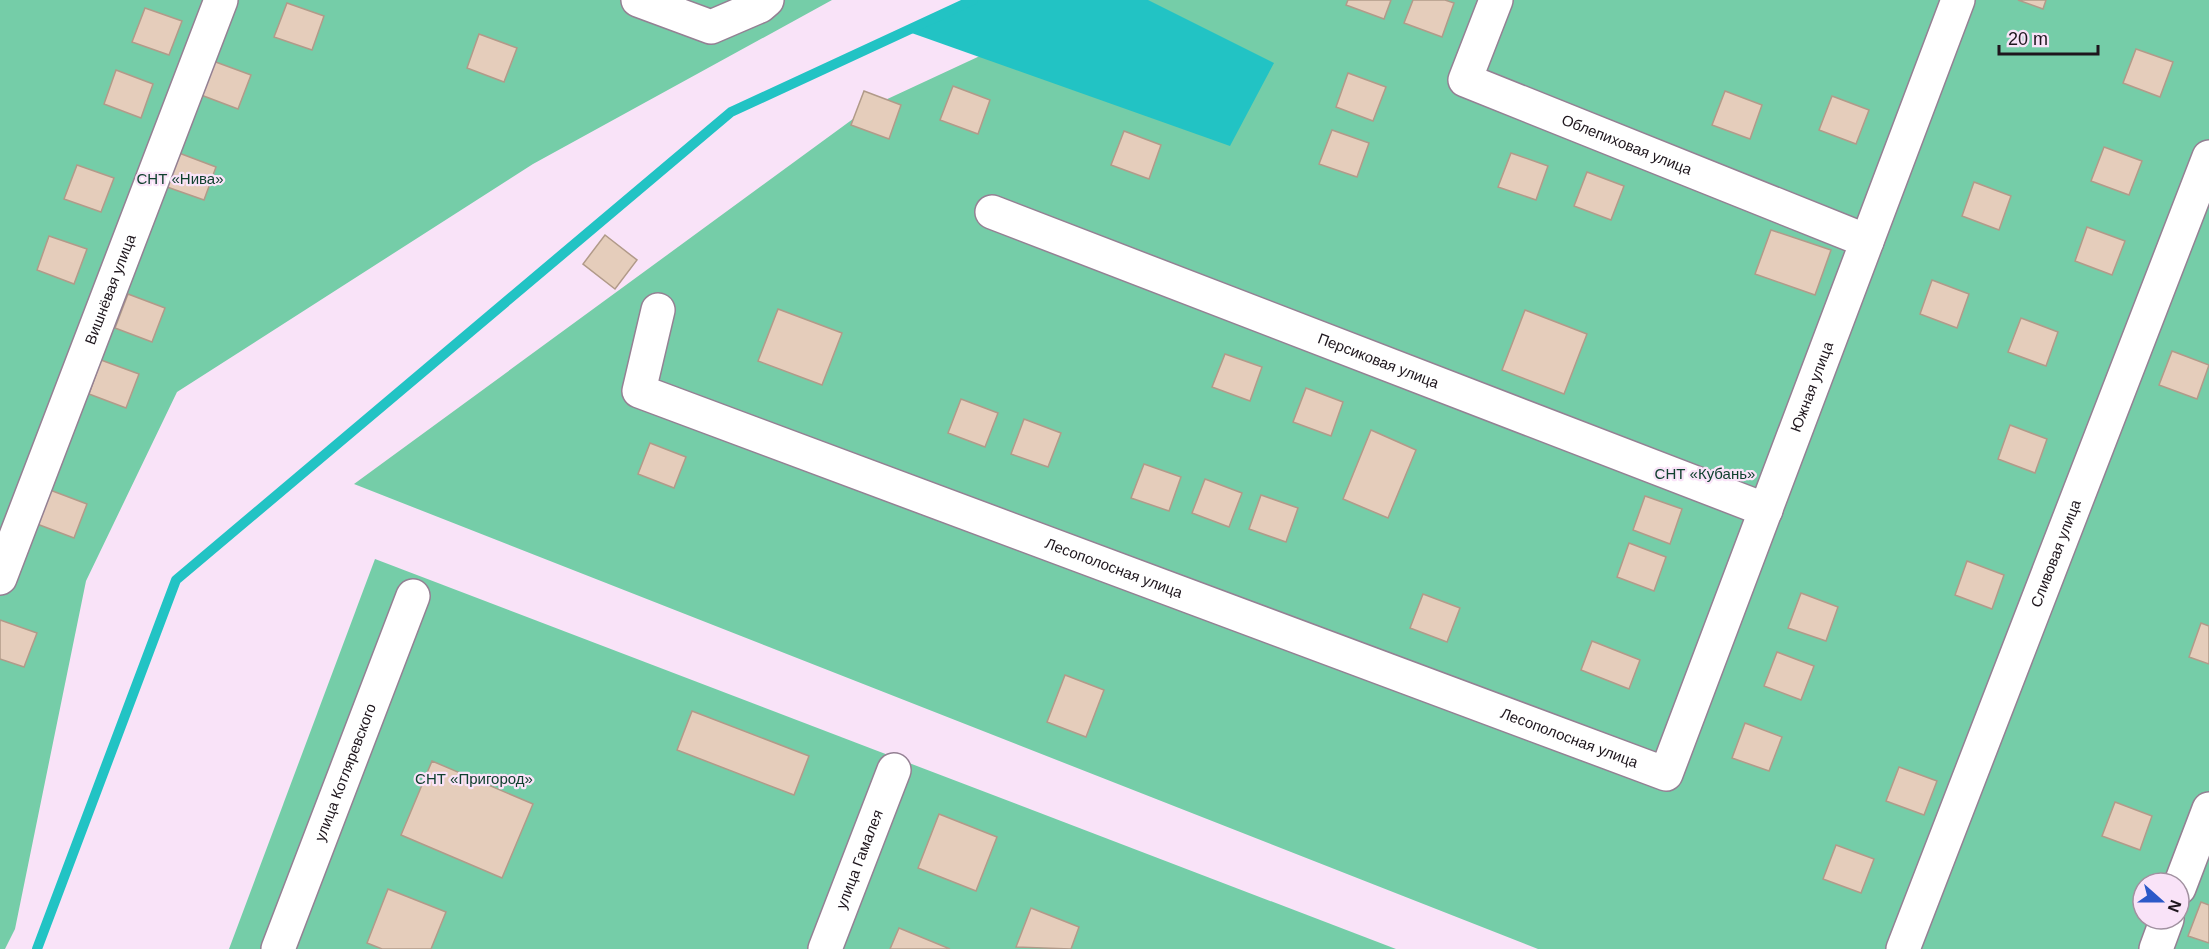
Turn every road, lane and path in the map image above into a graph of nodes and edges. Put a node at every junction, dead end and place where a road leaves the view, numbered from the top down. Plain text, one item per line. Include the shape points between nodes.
1 (220, 0) edge
2 (638, 0) edge
3 (767, 0) edge
4 (1496, 0) edge
5 (1958, 0) edge
6 (2209, 157) edge
7 (992, 212) dead end
8 (1867, 241) junction
9 (658, 310) dead end
10 (1766, 510) junction
11 (0, 578) edge
12 (413, 596) dead end
13 (894, 770) dead end
14 (1666, 774) joint
15 (2209, 809) edge
16 (2185, 871) edge
17 (2163, 931) edge
18 (278, 949) edge
19 (825, 949) edge
20 (1903, 949) edge
21 (2156, 949) edge

1 - 11 street, Вишнёвая улица
2 - 3 street via 711,27
4 - 8 street, Облепиховая улица via 1465,80
5 - 8 street, Южная улица
6 - 20 street, Сливовая улица
7 - 10 street, Персиковая улица
8 - 10 street, Южная улица
9 - 14 street, Лесополосная улица via 639,391
10 - 14 street, Южная улица
12 - 18 street, улица Котляревского
13 - 19 street, улица Гамалея
15 - 16 street
17 - 21 street

